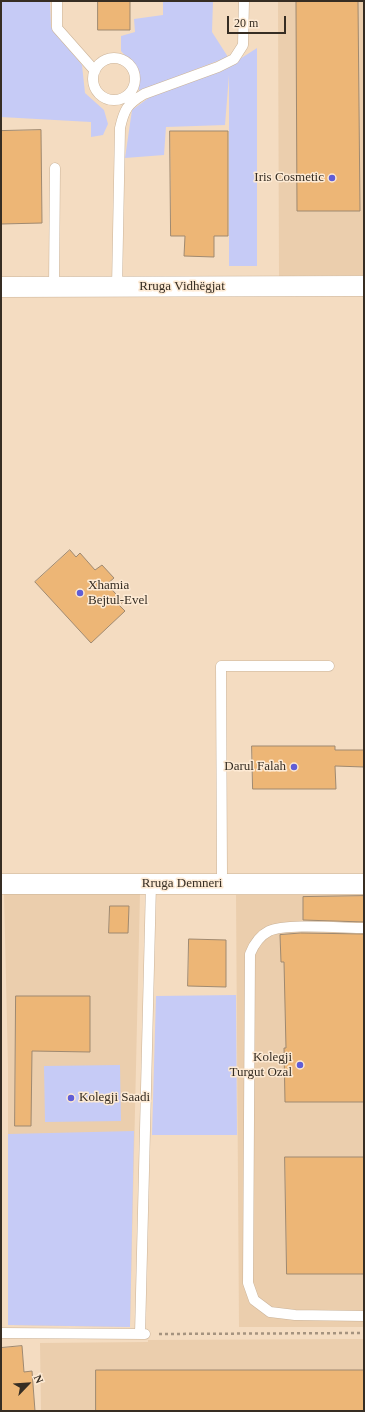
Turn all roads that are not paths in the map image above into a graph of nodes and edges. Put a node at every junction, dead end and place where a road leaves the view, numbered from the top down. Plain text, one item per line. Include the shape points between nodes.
1 (57, 1) edge
2 (244, 1) edge
3 (95, 71) junction
4 (135, 95) junction
5 (55, 168) dead end
6 (364, 286) edge
7 (1, 287) edge
8 (54, 287) junction
9 (117, 287) junction
10 (329, 666) dead end
11 (1, 884) edge
12 (151, 884) junction
13 (221, 884) junction
14 (364, 884) edge
15 (364, 928) edge
16 (364, 1316) edge
17 (1, 1333) edge

1 - 3 lane via 58,28
2 - 4 lane via 243,46 234,59 218,68
3 - 4 lane via 94,84 101,96 120,100
3 - 4 lane via 99,65 111,59 125,62 131,66 134,73
4 - 9 lane via 124,112 120,128
5 - 8 lane
6 - 9 street, Rruga Vidhëgjat
7 - 8 street, Rruga Vidhëgjat
8 - 9 street, Rruga Vidhëgjat
10 - 13 lane via 222,666
11 - 12 street, Rruga Demneri
12 - 13 street, Rruga Demneri
12 - 17 lane via 142,1334
13 - 14 street, Rruga Demneri
15 - 16 lane via 285,927 269,931 256,941 250,954 248,1283 254,1300 270,1312

